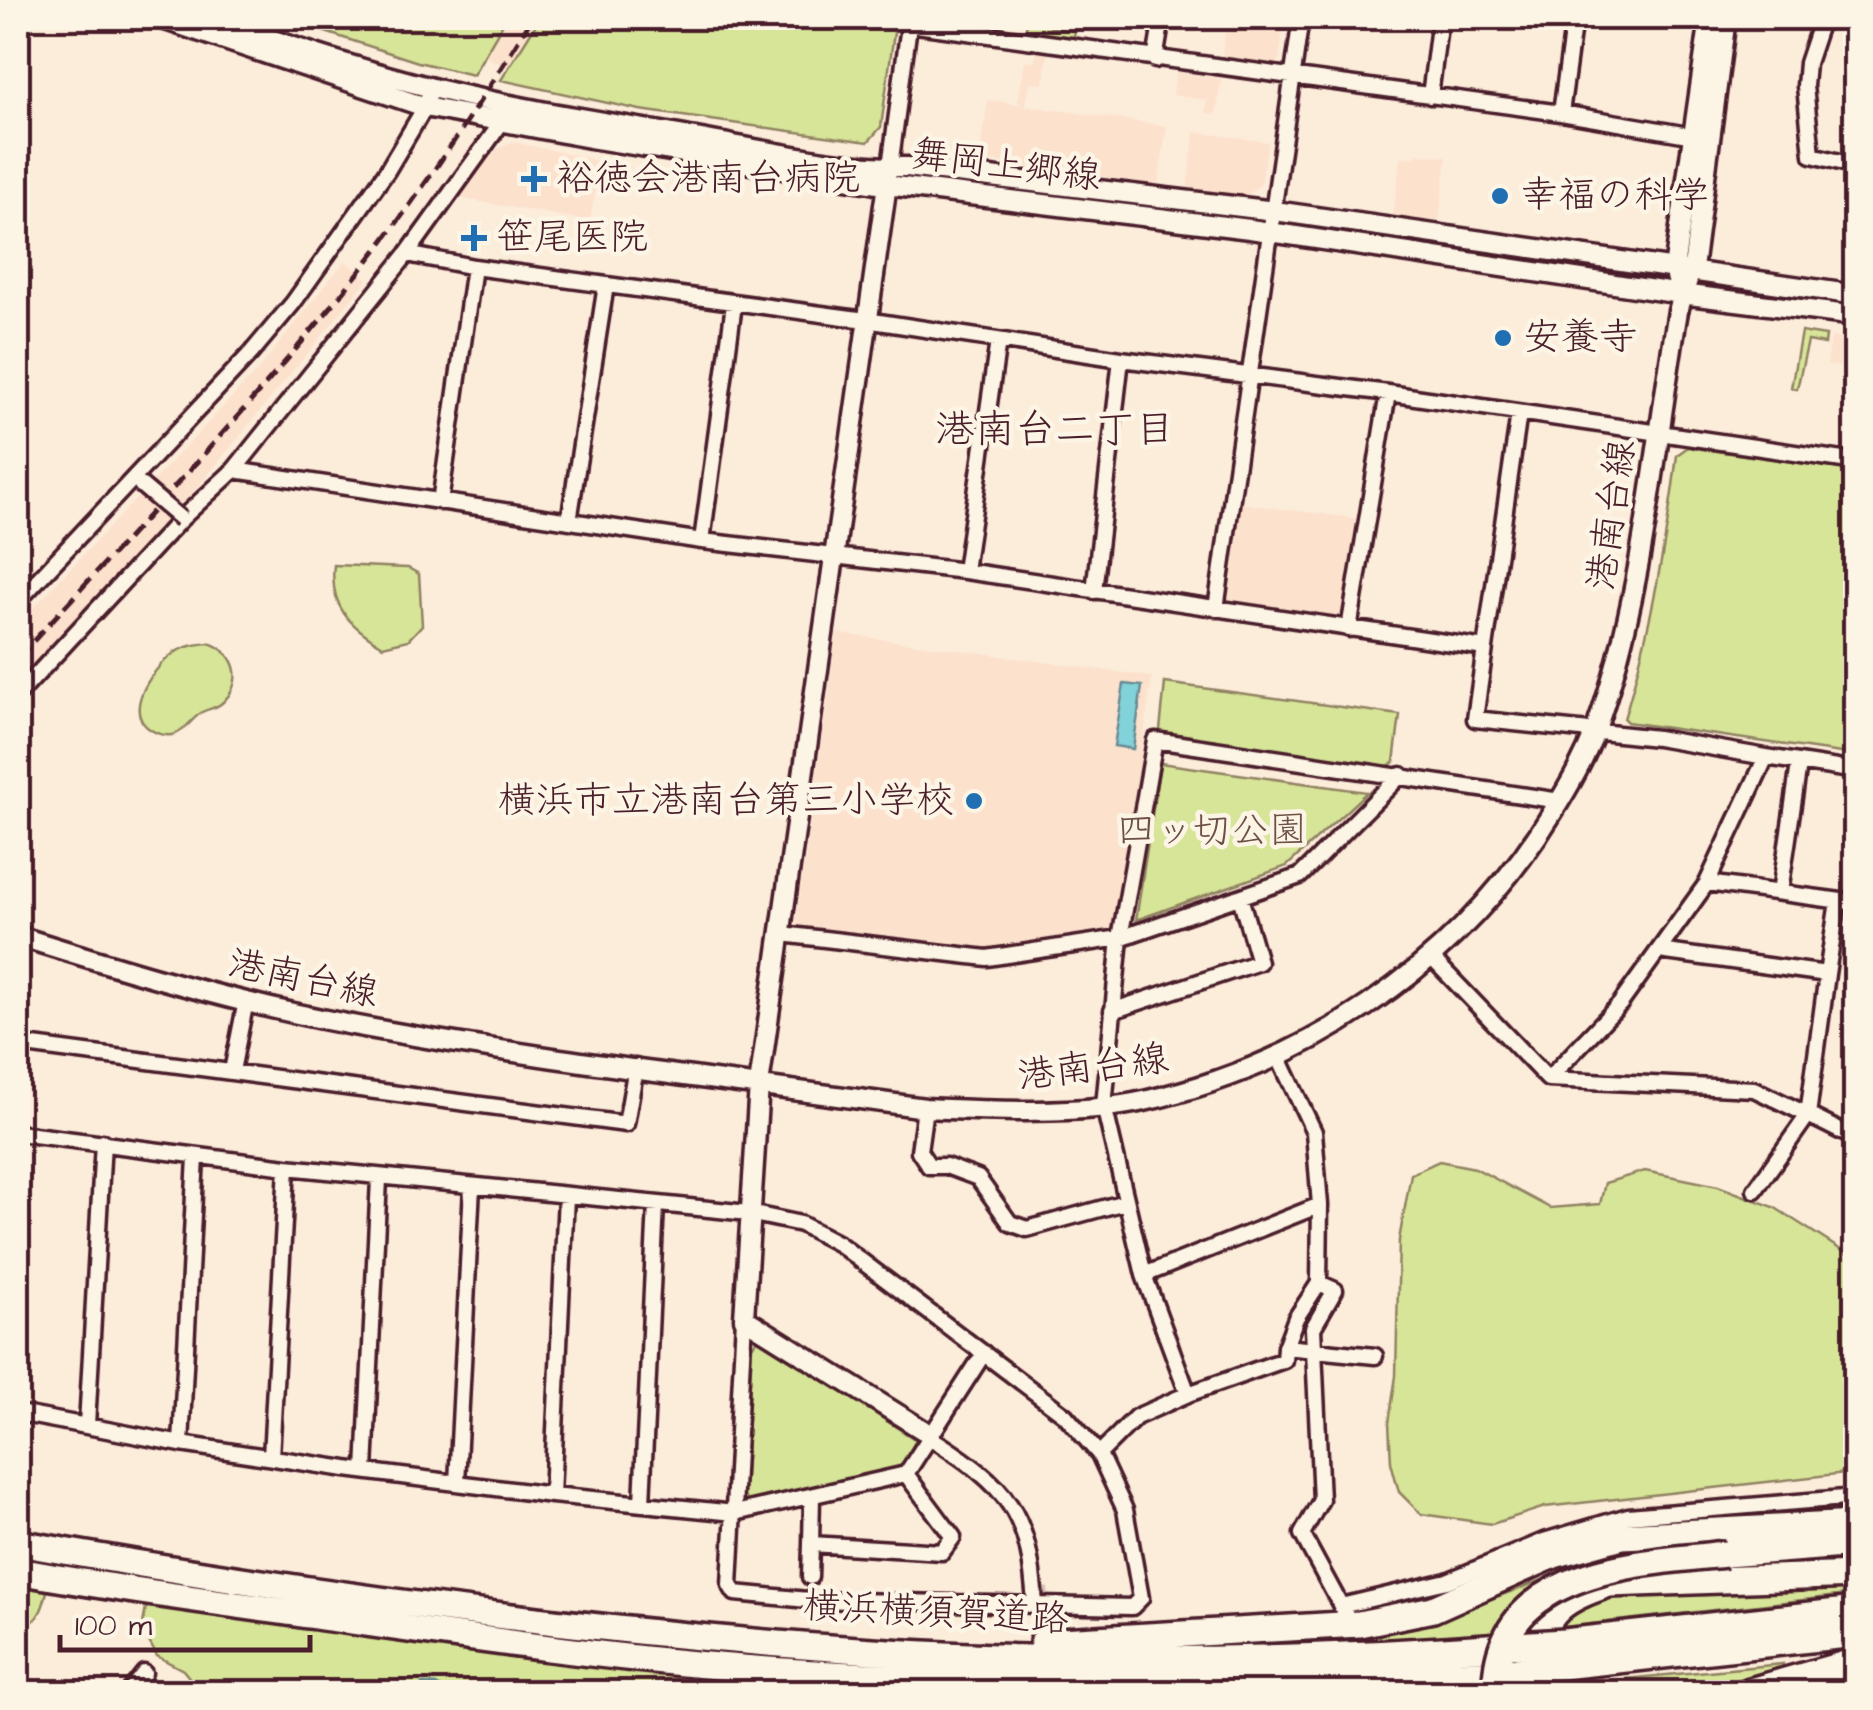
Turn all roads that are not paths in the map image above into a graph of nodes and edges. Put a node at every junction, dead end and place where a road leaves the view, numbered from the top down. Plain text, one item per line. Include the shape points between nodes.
1 (158, 18) edge
2 (212, 18) edge
3 (1162, 18) edge
4 (1301, 18) edge
5 (1440, 18) edge
6 (1574, 18) edge
7 (1710, 18) edge
8 (1726, 18) edge
9 (1822, 18) edge
10 (909, 21) edge
11 (1156, 60) junction
12 (1294, 79) junction
13 (432, 88) junction
14 (1430, 96) junction
15 (425, 107) junction
16 (508, 114) junction
17 (1560, 114) junction
18 (1700, 137) junction
19 (1856, 166) edge
20 (888, 176) junction
21 (1275, 212) junction
22 (1271, 232) junction
23 (407, 254) junction
24 (474, 267) junction
25 (1683, 271) junction
26 (606, 285) junction
27 (1682, 294) junction
28 (1856, 295) edge
29 (734, 304) junction
30 (1856, 316) edge
31 (866, 320) junction
32 (998, 341) junction
33 (1121, 359) junction
34 (1249, 374) junction
35 (1388, 394) junction
36 (1518, 413) junction
37 (1657, 432) junction
38 (1856, 462) edge
39 (234, 470) junction
40 (137, 482) junction
41 (440, 502) junction
42 (181, 520) junction
43 (569, 522) junction
44 (702, 540) junction
45 (834, 554) junction
46 (965, 572) junction
47 (1094, 590) junction
48 (18, 601) edge
49 (1216, 609) junction
50 (1349, 629) junction
51 (1486, 648) junction
52 (18, 695) edge
53 (1596, 732) junction
54 (1766, 757) junction
55 (1799, 764) junction
56 (1856, 772) edge
57 (1400, 775) junction
58 (1560, 801) junction
59 (1706, 883) junction
60 (1780, 892) junction
61 (1240, 897) junction
62 (1838, 901) junction
63 (1856, 903) edge
64 (782, 934) junction
65 (18, 936) edge
66 (1120, 938) junction
67 (1658, 951) junction
68 (1432, 958) junction
69 (1827, 974) junction
70 (246, 1002) junction
71 (1112, 1011) junction
72 (18, 1044) edge
73 (1279, 1058) junction
74 (636, 1068) junction
75 (232, 1071) junction
76 (1548, 1079) junction
77 (759, 1085) junction
78 (1104, 1106) junction
79 (925, 1108) junction
80 (1808, 1115) junction
81 (18, 1132) edge
82 (1856, 1139) edge
83 (103, 1142) junction
84 (196, 1157) junction
85 (287, 1167) junction
86 (379, 1179) junction
87 (472, 1186) junction
88 (1755, 1190) dead end
89 (566, 1196) junction
90 (1125, 1202) junction
91 (656, 1204) junction
92 (1320, 1205) junction
93 (750, 1214) junction
94 (1144, 1275) junction
95 (1319, 1282) junction
96 (744, 1318) junction
97 (1285, 1346) junction
98 (1316, 1349) junction
99 (984, 1353) junction
100 (1375, 1356) dead end
101 (1188, 1394) junction
102 (18, 1413) edge
103 (87, 1425) junction
104 (927, 1434) junction
105 (181, 1444) junction
106 (1098, 1454) junction
107 (272, 1458) junction
108 (365, 1471) junction
109 (906, 1474) junction
110 (457, 1483) junction
111 (552, 1496) junction
112 (812, 1496) junction
113 (1856, 1497) edge
114 (642, 1503) junction
115 (735, 1513) junction
116 (1856, 1524) edge
117 (18, 1543) edge
118 (811, 1544) junction
119 (1856, 1544) edge
120 (18, 1572) edge
121 (1856, 1576) edge
122 (810, 1577) dead end
123 (1036, 1606) junction
124 (1856, 1610) edge
125 (1856, 1634) edge
126 (1563, 1654) junction
127 (871, 1663) junction
128 (1846, 1663) edge
129 (144, 1673) dead end
130 (1503, 1682) edge
131 (1856, 1684) edge
132 (129, 1692) edge
133 (960, 1692) edge
134 (1542, 1692) edge
135 (1746, 1692) edge
136 (1814, 1692) edge

1 - 15 street, 舞岡上郷線
2 - 13 street, 舞岡上郷線
3 - 11 street
4 - 12 street
5 - 14 street
6 - 17 street
7 - 18 street
8 - 18 street
9 - 19 street via 1805,86 1812,156
10 - 11 street
10 - 20 street
11 - 12 street
12 - 14 street
12 - 21 street
13 - 15 street
13 - 16 street, 舞岡上郷線
14 - 17 street
15 - 16 street, 舞岡上郷線
15 - 40 street via 293,303
16 - 20 street, 舞岡上郷線 via 744,164
16 - 23 street
17 - 18 street
18 - 25 street, 港南台線
20 - 21 street, 舞岡上郷線
20 - 22 street, 舞岡上郷線
20 - 31 street
21 - 22 street
21 - 25 street, 舞岡上郷線
22 - 27 street, 舞岡上郷線
22 - 34 street
23 - 24 street
23 - 39 street
24 - 26 street
24 - 41 street
25 - 27 street, 港南台線
25 - 28 street, 舞岡上郷線
26 - 29 street
26 - 43 street
27 - 30 street, 舞岡上郷線
27 - 37 street, 港南台線
29 - 31 street
29 - 44 street
31 - 32 street
31 - 45 street
32 - 33 street
32 - 46 street
33 - 34 street
33 - 47 street
34 - 35 street
34 - 49 street
35 - 36 street
35 - 50 street
36 - 37 street
36 - 51 street
37 - 38 street
37 - 53 street, 港南台線 via 1628,626
39 - 41 street
39 - 42 street
40 - 42 street, bridge
40 - 48 street
41 - 43 street
42 - 52 street
43 - 44 street
44 - 45 street
45 - 46 street
45 - 64 street
46 - 47 street
47 - 49 street
49 - 50 street
50 - 51 street
51 - 53 street via 1475,719
53 - 54 street
53 - 58 street, 港南台線
54 - 55 street
54 - 59 street
55 - 56 street
55 - 60 street
57 - 58 street
57 - 61 street via 1300,876
57 - 66 street via 1155,740
58 - 68 street, 港南台線 via 1516,867
59 - 60 street
59 - 67 street
60 - 62 street
61 - 66 street
61 - 71 street via 1259,962
62 - 63 street
62 - 69 street
64 - 66 street via 987,958
64 - 77 street
65 - 70 street, 港南台線
66 - 71 street
67 - 69 street
67 - 76 street via 1620,1004
68 - 73 street, 港南台線 via 1377,1000
68 - 76 street
69 - 80 street
70 - 74 street, 港南台線 via 444,1041
70 - 75 street
71 - 78 street
72 - 75 street
73 - 78 street, 港南台線 via 1190,1089
73 - 92 street via 1314,1132
74 - 75 street via 626,1124
74 - 77 street, 港南台線
76 - 80 street via 1754,1089
77 - 79 street, 港南台線
77 - 93 street
78 - 79 street, 港南台線
78 - 90 street
79 - 90 street via 919,1151 930,1166 978,1178 1010,1223 1027,1230
80 - 82 street
80 - 88 street
81 - 83 street
83 - 84 street
83 - 103 street
84 - 85 street
84 - 105 street
85 - 86 street
85 - 107 street
86 - 87 street
86 - 108 street
87 - 89 street
87 - 110 street
89 - 91 street
89 - 111 street
90 - 94 street
91 - 93 street
91 - 114 street
92 - 94 street
92 - 95 street
93 - 96 street
93 - 99 street via 801,1224 839,1244
94 - 101 street
95 - 97 street
95 - 98 street via 1335,1290 1314,1328
96 - 104 street
96 - 115 street
97 - 98 street
97 - 101 street via 1284,1360
98 - 100 street
98 - 113 street via 1322,1500 1302,1534 1343,1609 1447,1581 1628,1516
99 - 104 street
99 - 106 street via 1066,1415
101 - 106 street via 1136,1417
102 - 103 street
103 - 105 street
104 - 109 street
104 - 123 street via 992,1480 1011,1505
105 - 107 street
106 - 123 street via 1126,1510 1142,1598 1132,1608
107 - 108 street
108 - 110 street
109 - 112 street
109 - 118 street via 953,1537 942,1552
110 - 111 street
111 - 114 street
112 - 115 street
112 - 118 street
114 - 115 street
115 - 123 street via 735,1593
116 - 127 highway via 1622,1536 1554,1555 1433,1609 1359,1624
117 - 127 highway, 横浜横須賀道路 via 524,1620
118 - 122 street
119 - 130 highway, bridge via 1624,1565 1587,1575 1519,1618 1496,1671
120 - 127 highway, 横浜横須賀道路 via 516,1644 740,1668
121 - 134 highway via 1608,1584 1571,1597 1549,1616 1540,1650
124 - 126 highway, 横浜横須賀道路
125 - 126 highway, 横浜横須賀道路 via 1698,1654
126 - 127 highway, 横浜横須賀道路, bridge via 1516,1645 1386,1655
126 - 130 highway, 横浜横須賀道路, bridge
127 - 130 highway, 横浜横須賀道路 via 1025,1682
127 - 133 highway
128 - 135 highway
129 - 132 street
131 - 136 highway

